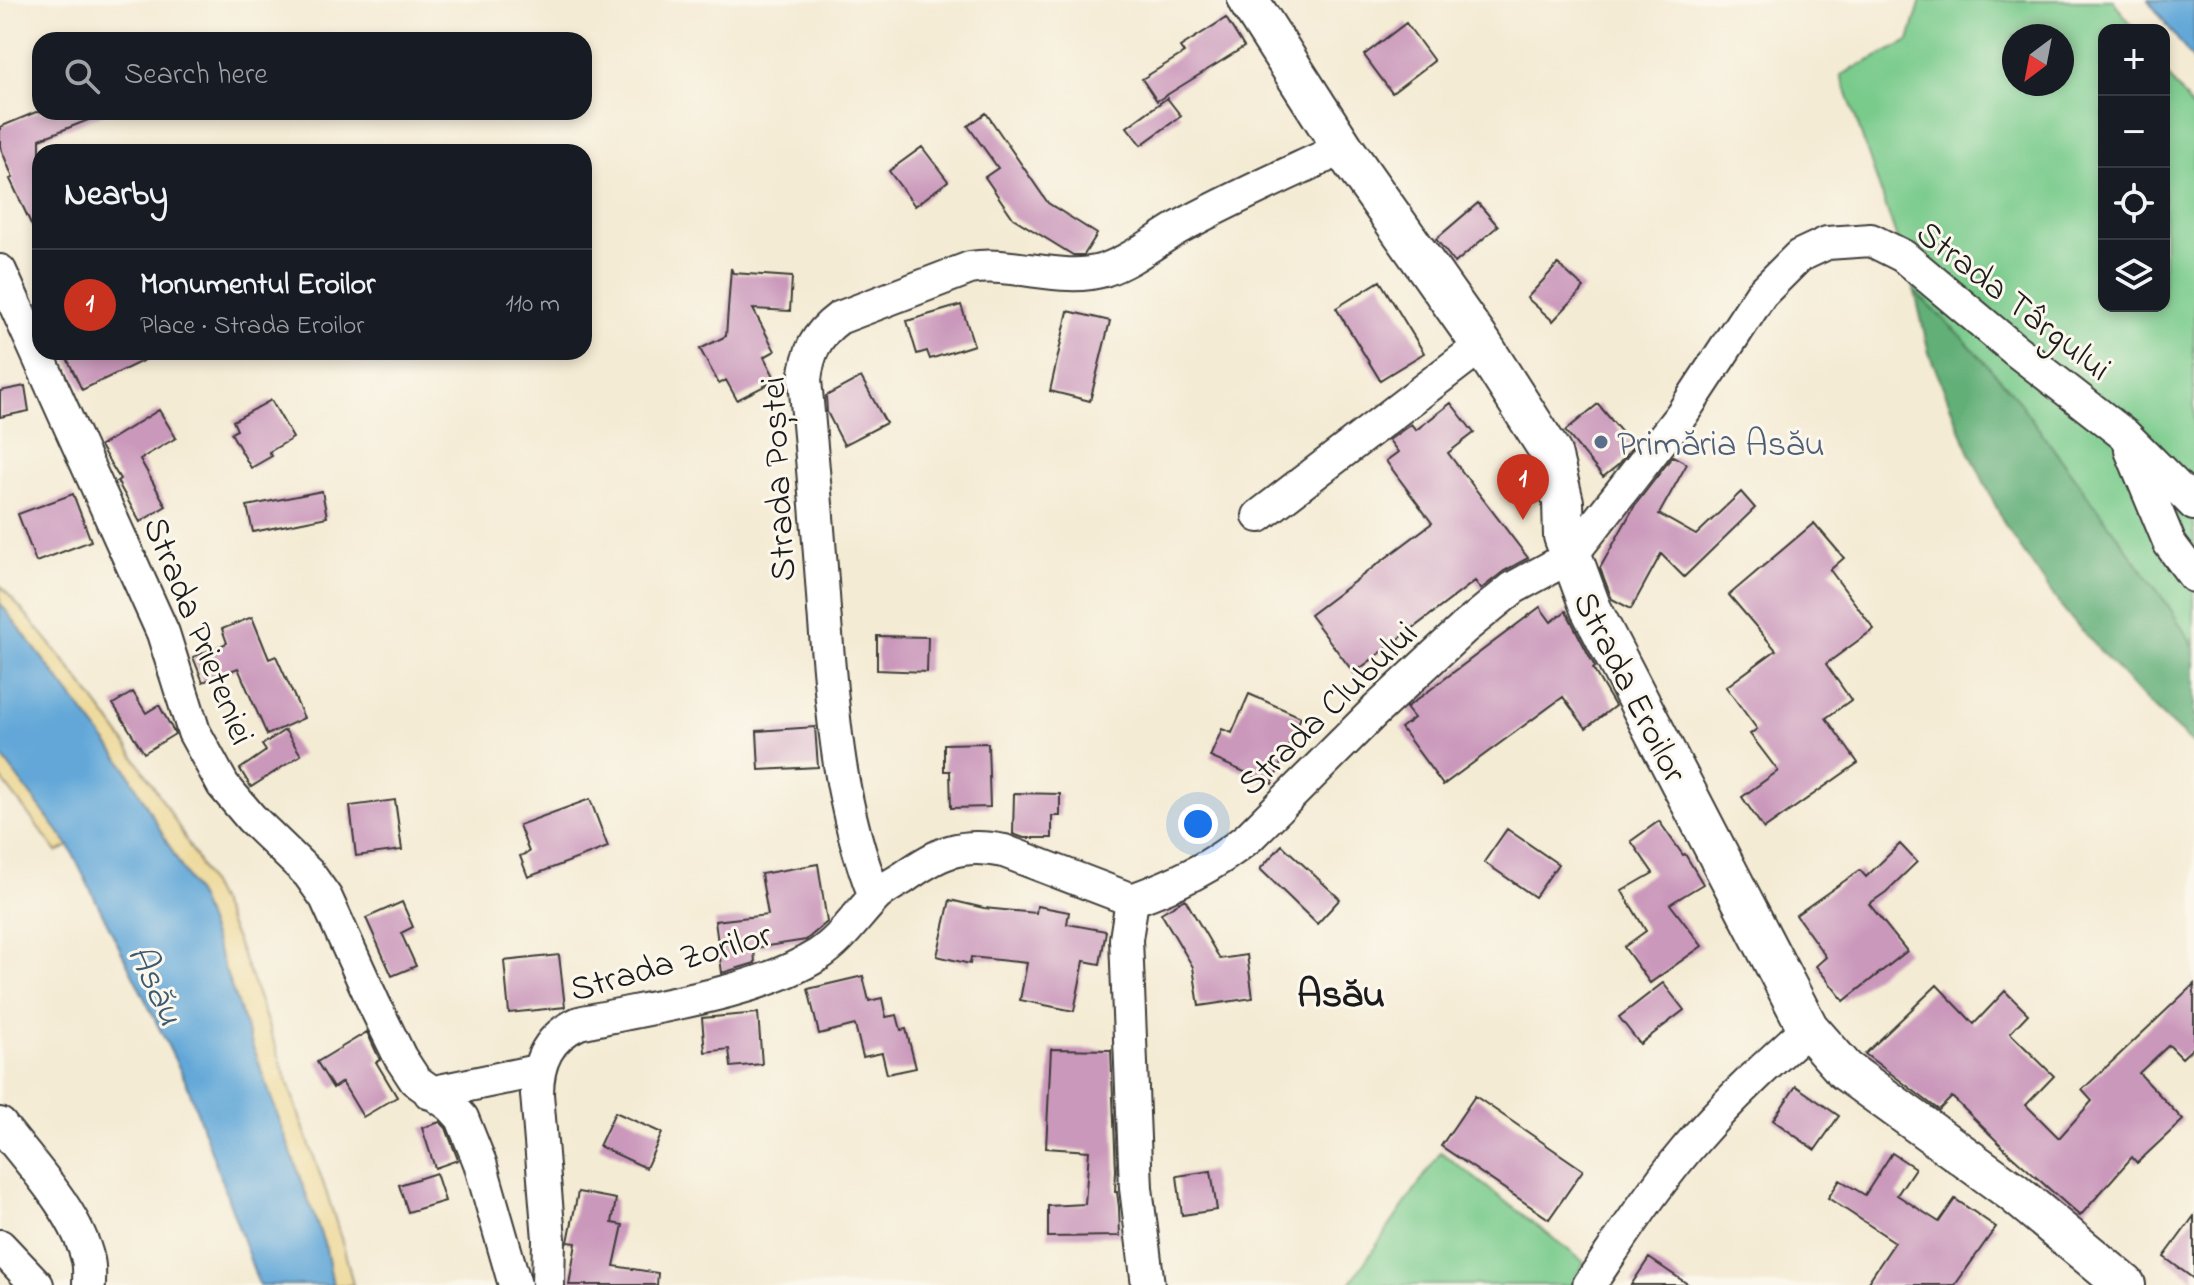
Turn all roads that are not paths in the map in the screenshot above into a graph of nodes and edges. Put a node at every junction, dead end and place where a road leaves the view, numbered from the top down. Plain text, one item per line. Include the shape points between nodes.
1 (1248, 0) edge
2 (1343, 148) junction
3 (0, 271) edge
4 (32, 342) edge
5 (1482, 345) junction
6 (40, 360) edge
7 (2126, 436) junction
8 (2194, 504) edge
9 (1259, 516) dead end
10 (1570, 557) junction
11 (2194, 576) edge
12 (875, 896) junction
13 (1132, 900) junction
14 (1808, 1028) junction
15 (537, 1071) junction
16 (430, 1093) junction
17 (0, 1124) edge
18 (0, 1246) edge
19 (37, 1285) edge
20 (89, 1285) edge
21 (515, 1285) edge
22 (548, 1285) edge
23 (1148, 1285) edge
24 (1589, 1285) edge
25 (2125, 1285) edge

1 - 2 main road, Strada Eroilor
2 - 5 main road, Strada Eroilor
2 - 12 street, Strada Poștei via 1222,205 1103,271 970,268 839,318 814,342 805,380 832,711 846,798
3 - 4 street, Strada Prieteniei
5 - 9 street
5 - 10 main road, Strada Eroilor via 1551,453
6 - 16 street, Strada Prieteniei via 163,633 194,732 208,759 251,818 309,874 326,898 400,1057
7 - 8 street, Strada Târgului
7 - 10 street, Strada Târgului via 1903,256 1871,240 1827,243 1799,256 1761,294 1682,414
7 - 11 street via 2170,544
10 - 13 street, Strada Clubului via 1513,588 1464,628 1227,856 1179,883
10 - 14 main road, Strada Eroilor via 1591,609
12 - 13 street, Strada Zorilor via 926,861 982,847
12 - 15 street, Strada Zorilor via 836,940 795,968 696,998 579,1023 555,1040
13 - 23 street via 1126,939 1136,1188
14 - 24 street via 1698,1136 1653,1190
14 - 25 main road, Strada Eroilor via 1845,1070 2013,1192
15 - 16 street
15 - 22 street
16 - 21 street, Strada Prieteniei via 462,1118
17 - 20 street via 80,1237 89,1261
18 - 19 street

